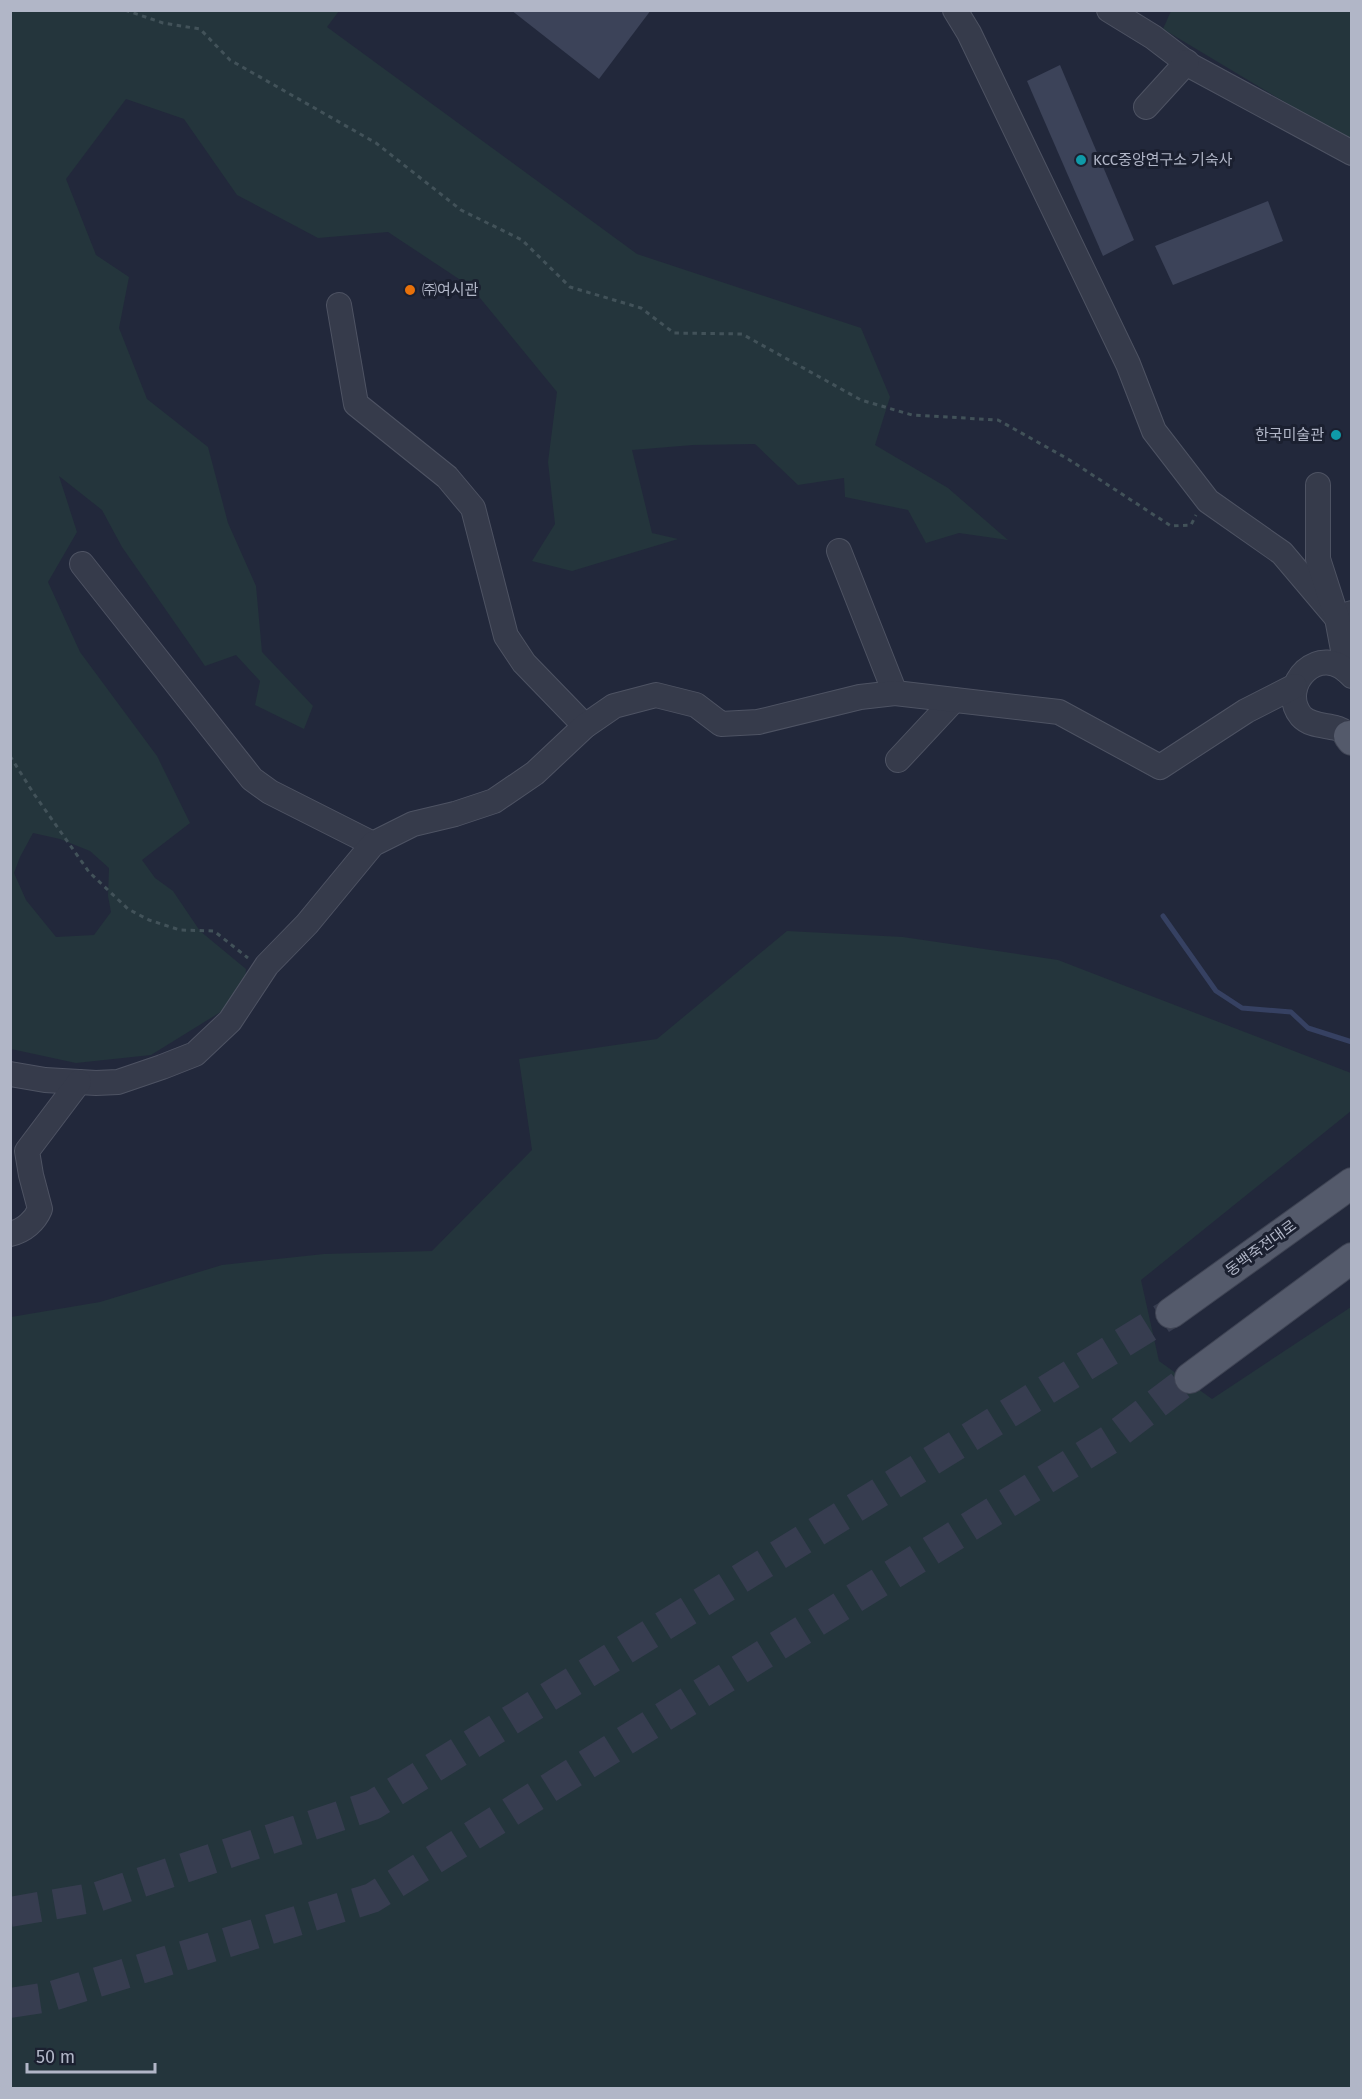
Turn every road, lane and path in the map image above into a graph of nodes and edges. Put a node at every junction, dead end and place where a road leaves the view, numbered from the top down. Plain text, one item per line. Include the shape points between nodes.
1 (125, 10) edge
2 (955, 10) edge
3 (1109, 10) edge
4 (1187, 62) junction
5 (1146, 107) dead end
6 (1352, 153) edge
7 (339, 305) dead end
8 (1318, 485) dead end
9 (1205, 497) junction
10 (839, 551) dead end
11 (82, 564) dead end
12 (1344, 616) edge
13 (1349, 673) edge
14 (1295, 686) junction
15 (895, 693) junction
16 (954, 700) junction
17 (585, 726) junction
18 (1348, 732) edge
19 (10, 756) edge
20 (898, 760) dead end
21 (373, 844) junction
22 (264, 971) junction
23 (10, 1074) edge
24 (79, 1082) junction
25 (1352, 1165) edge
26 (1352, 1183) edge
27 (10, 1234) edge
28 (1277, 1236) junction
29 (1352, 1258) edge
30 (1352, 1278) edge
31 (1171, 1313) tunnel mouth
32 (1269, 1318) junction
33 (1190, 1378) tunnel mouth

1 - 9 path via 163,23 200,29 230,60 376,143 461,210 522,240 570,288 641,308 674,333 742,334 861,400 912,415 998,420 1068,459 1171,526 1191,525
2 - 9 street via 1128,364 1154,431
3 - 4 street
4 - 5 street
4 - 6 street
7 - 17 street via 356,404 447,477 473,508 506,636 524,663
8 - 12 street via 1318,559
9 - 12 street via 1282,553
10 - 15 street
11 - 21 street via 252,779
12 - 13 street
13 - 14 street via 1332,662 1316,663 1302,673
14 - 16 street via 1246,711 1160,767 1059,712
14 - 18 street via 1295,701 1302,716 1319,726
15 - 16 street
15 - 17 street via 860,697 758,722 721,724 696,705 656,695 614,706
16 - 20 street
17 - 21 street via 535,772 494,801 413,824
19 - 22 path via 89,872 128,909 180,930 214,931
21 - 22 street
22 - 24 street via 230,1021 195,1054 118,1082
23 - 24 street
24 - 27 street via 27,1151 40,1209 29,1224
25 - 28 main road
26 - 28 main road, 동백죽전대로
28 - 31 main road, 동백죽전대로
29 - 32 main road
30 - 32 main road
32 - 33 main road

